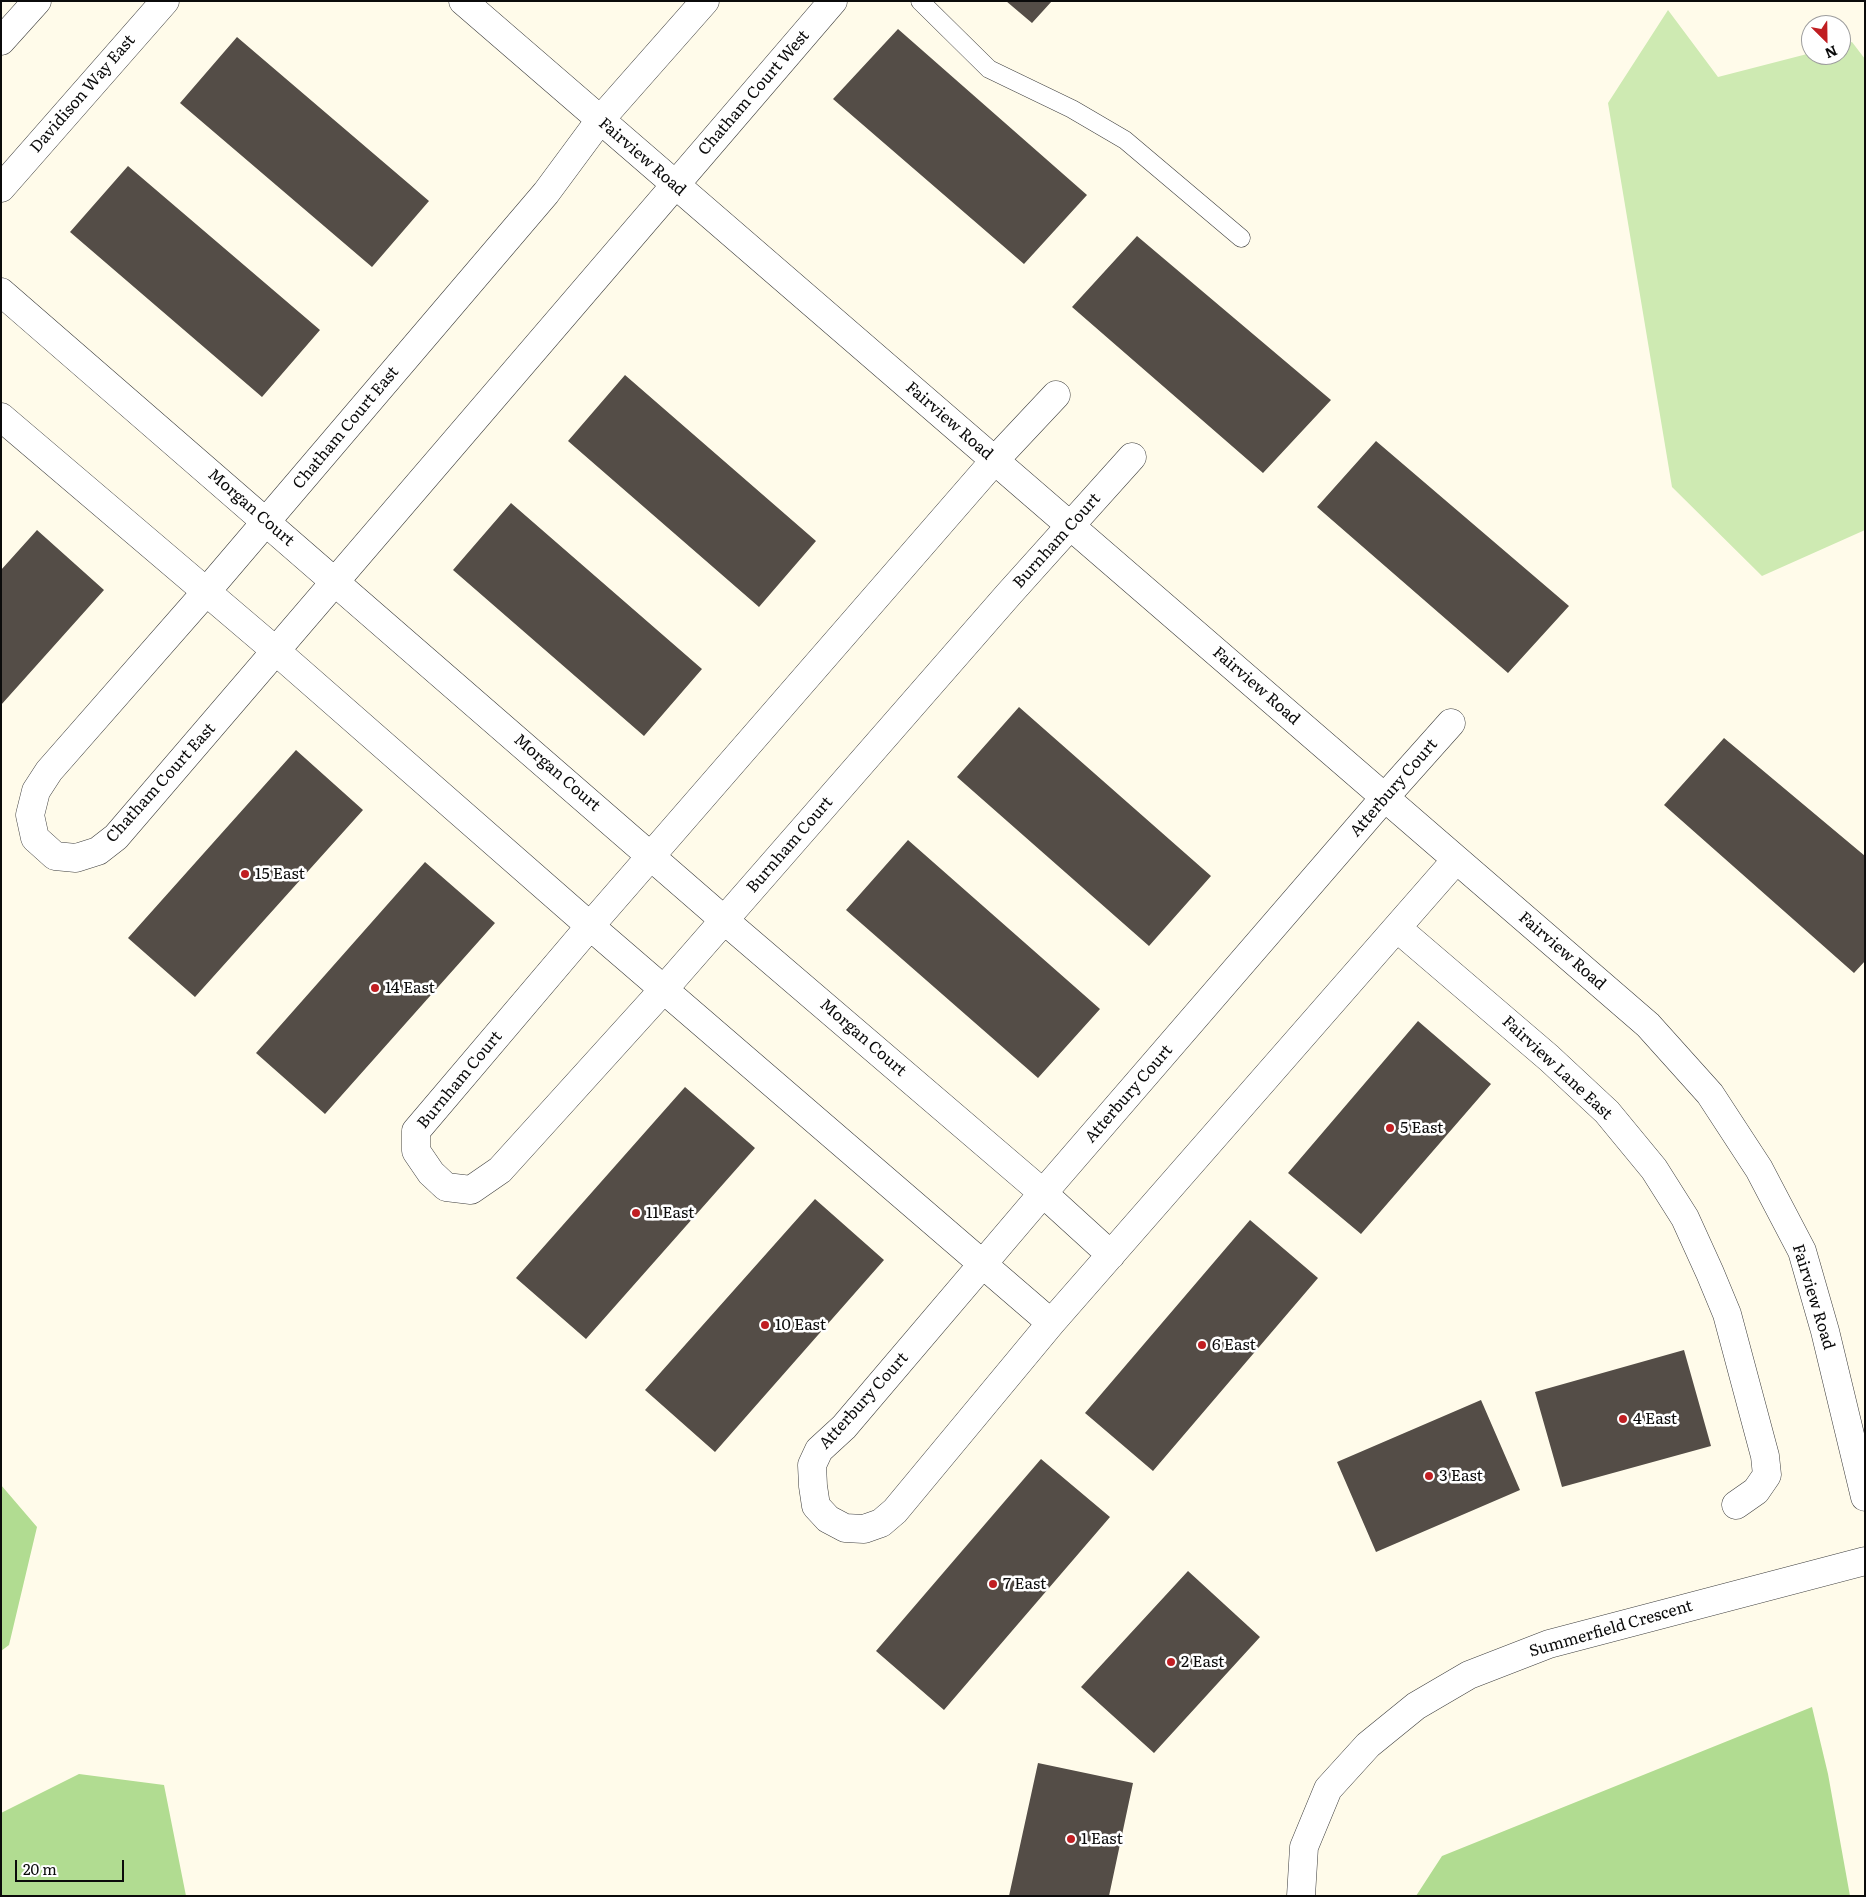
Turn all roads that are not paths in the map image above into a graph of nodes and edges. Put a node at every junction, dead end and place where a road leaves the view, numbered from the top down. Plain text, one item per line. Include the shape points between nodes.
1 (37, 1) edge
2 (165, 1) edge
3 (463, 1) edge
4 (705, 1) edge
5 (833, 1) edge
6 (920, 1) edge
7 (1, 41) edge
8 (600, 120) junction
9 (675, 185) junction
10 (1, 188) edge
11 (1240, 238) dead end
12 (1, 292) edge
13 (1056, 395) dead end
14 (1, 417) edge
15 (1132, 457) dead end
16 (995, 460) junction
17 (267, 521) junction
18 (1071, 525) junction
19 (335, 582) junction
20 (206, 592) junction
21 (276, 651) junction
22 (1451, 723) dead end
23 (1385, 797) junction
24 (652, 855) junction
25 (1456, 860) junction
26 (724, 920) junction
27 (590, 926) junction
28 (1397, 928) junction
29 (664, 989) junction
30 (1043, 1192) junction
31 (1112, 1254) junction
32 (983, 1264) junction
33 (1051, 1323) junction
34 (1865, 1497) edge
35 (1736, 1505) dead end
36 (1865, 1561) edge
37 (1301, 1896) edge

1 - 7 street
2 - 10 street, Davidison Way East
3 - 8 street, Fairview Road
4 - 8 street
5 - 9 street, Chatham Court West
6 - 11 lane via 989,69 1072,109 1125,140
8 - 9 street, Fairview Road
8 - 17 street, Chatham Court East via 546,193
9 - 16 street, Fairview Road
9 - 19 street, Chatham Court East
12 - 17 street, Morgan Court
13 - 16 street, Burnham Court
14 - 20 street
15 - 18 street, Burnham Court
16 - 18 street, Fairview Road
16 - 24 street, Burnham Court
17 - 19 street, Morgan Court
17 - 20 street, Chatham Court East
18 - 23 street, Fairview Road
18 - 26 street, Burnham Court
19 - 21 street, Chatham Court East
19 - 24 street, Morgan Court
20 - 21 street
20 - 21 street, Chatham Court East via 49,771 36,792 30,815 35,838 55,856 76,858 98,851 116,836
21 - 27 street
22 - 23 street, Atterbury Court
23 - 25 street, Fairview Road
23 - 30 street, Atterbury Court
24 - 26 street, Morgan Court
24 - 27 street, Burnham Court
25 - 28 street, Atterbury Court
25 - 34 street, Fairview Road via 1648,1025 1710,1094 1760,1169 1802,1251
26 - 29 street, Burnham Court
26 - 30 street, Morgan Court
27 - 29 street
27 - 29 street, Burnham Court via 416,1131 416,1151 431,1173 446,1187 471,1190 500,1170
28 - 31 street, Atterbury Court
28 - 35 street, Fairview Lane East via 1608,1112 1654,1169 1685,1218 1727,1314 1765,1456 1767,1475 1756,1491
29 - 32 street
30 - 31 street, Morgan Court
30 - 32 street, Atterbury Court
31 - 33 street, Atterbury Court
32 - 33 street
32 - 33 street, Atterbury Court via 844,1427 819,1450 812,1465 813,1486 816,1506 828,1520 845,1528 864,1529 881,1523 895,1511
36 - 37 street, Summerfield Crescent via 1549,1644 1469,1674 1416,1706 1368,1745 1328,1789 1304,1847

